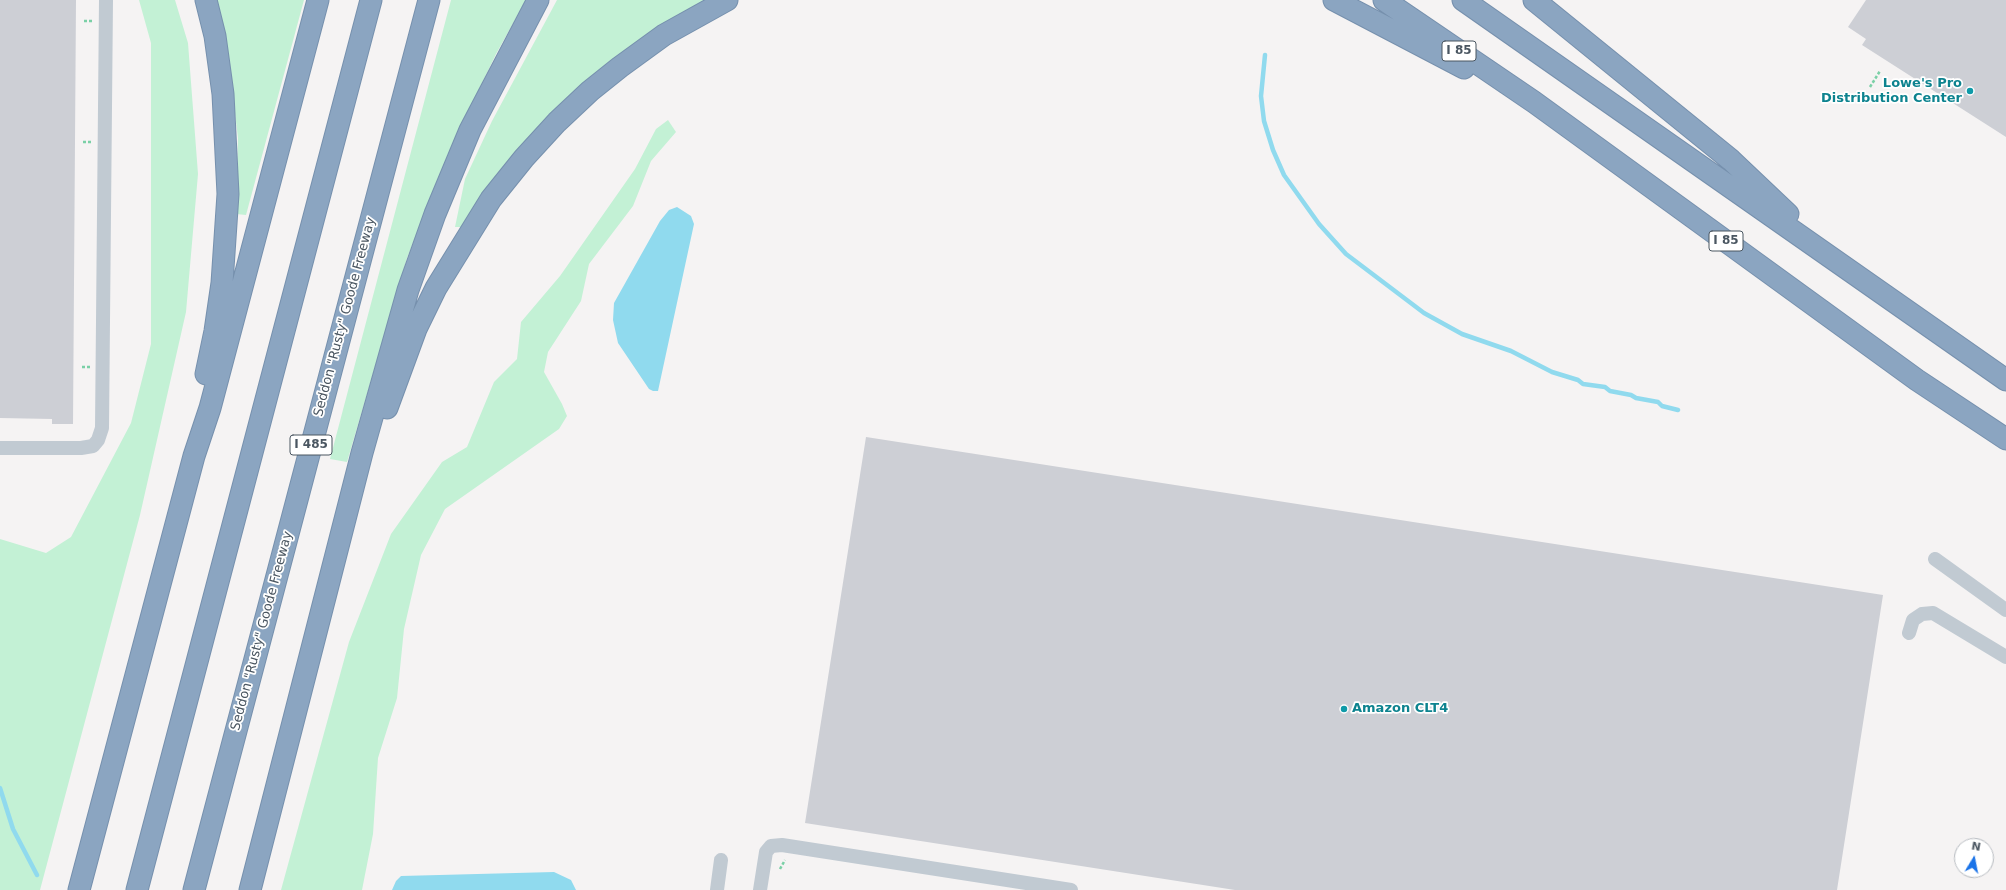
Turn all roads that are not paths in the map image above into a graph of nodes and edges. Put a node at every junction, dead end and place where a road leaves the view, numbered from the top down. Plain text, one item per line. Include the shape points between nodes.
1 (106, 0) edge
2 (206, 0) edge
3 (318, 0) edge
4 (371, 0) edge
5 (429, 0) edge
6 (538, 0) edge
7 (727, 0) edge
8 (1334, 0) edge
9 (1384, 0) edge
10 (1463, 0) edge
11 (1534, 0) edge
12 (1534, 102) junction
13 (1840, 262) junction
14 (2006, 380) edge
15 (2006, 439) edge
16 (0, 448) edge
17 (362, 453) junction
18 (194, 456) junction
19 (1935, 559) dead end
20 (2006, 610) edge
21 (1909, 633) dead end
22 (2006, 657) edge
23 (721, 860) dead end
24 (79, 890) edge
25 (136, 890) edge
26 (194, 890) edge
27 (250, 890) edge
28 (717, 890) edge
29 (760, 890) edge
30 (1071, 890) edge

1 - 16 lane via 102,428 98,440 92,446
2 - 18 highway via 215,36 223,94 228,194 222,283 215,331 198,406
3 - 18 highway via 210,408
4 - 25 highway
5 - 26 highway, Seddon "Rusty" Goode Freeway / I 485
6 - 17 highway via 470,130 435,214 399,319
7 - 17 highway via 664,34 590,91 524,158 469,232 436,288 416,329 373,443
8 - 12 highway via 1435,54
9 - 12 highway, I 85
10 - 13 highway
11 - 13 highway via 1732,160
12 - 15 highway, I 85 via 1917,380
13 - 14 highway
17 - 27 highway
18 - 24 highway
19 - 20 lane
21 - 22 lane via 1913,620 1922,614 1933,613
23 - 28 lane
29 - 30 lane via 766,852 771,846 782,845

